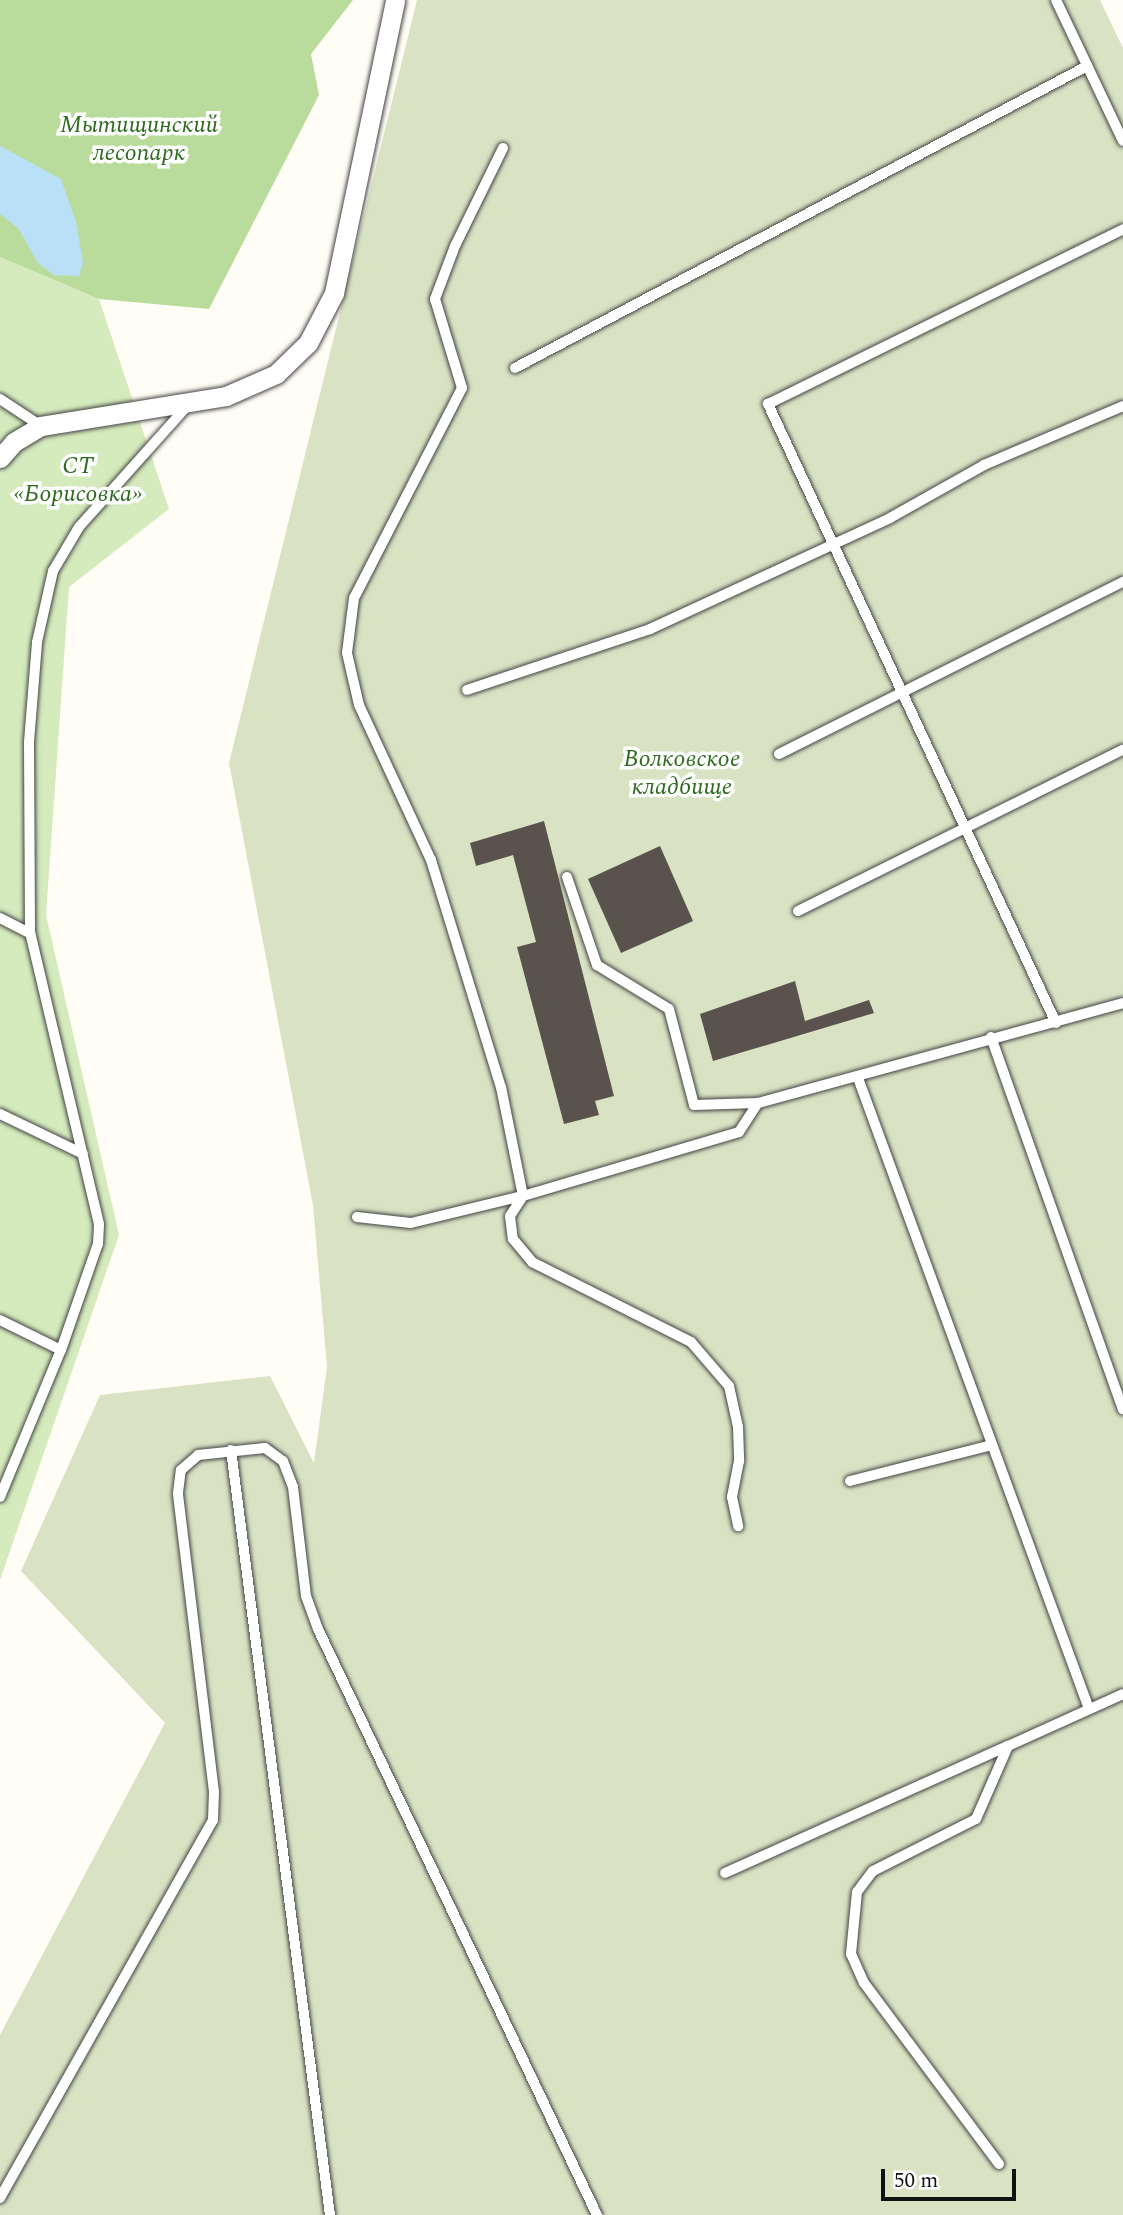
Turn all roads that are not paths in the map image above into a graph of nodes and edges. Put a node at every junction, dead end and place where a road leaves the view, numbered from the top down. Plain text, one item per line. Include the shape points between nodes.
1 (395, 0) edge
2 (1056, 0) edge
3 (1087, 66) junction
4 (1123, 141) edge
5 (503, 148) dead end
6 (1123, 229) edge
7 (515, 368) dead end
8 (0, 399) edge
9 (189, 404) junction
10 (1123, 405) edge
11 (41, 426) junction
12 (0, 458) edge
13 (834, 544) junction
14 (1123, 582) edge
15 (467, 690) dead end
16 (904, 694) junction
17 (1123, 750) edge
18 (779, 754) dead end
19 (967, 829) junction
20 (567, 877) dead end
21 (798, 911) dead end
22 (0, 918) edge
23 (30, 933) junction
24 (1123, 1003) edge
25 (1056, 1023) junction
26 (991, 1037) junction
27 (858, 1078) junction
28 (758, 1103) junction
29 (0, 1114) edge
30 (83, 1154) junction
31 (523, 1196) junction
32 (358, 1217) dead end
33 (0, 1320) edge
34 (61, 1350) junction
35 (1123, 1409) edge
36 (992, 1445) junction
37 (231, 1450) junction
38 (850, 1481) dead end
39 (0, 1497) edge
40 (738, 1526) dead end
41 (1123, 1694) edge
42 (1089, 1709) junction
43 (1008, 1746) junction
44 (725, 1873) dead end
45 (999, 2164) dead end
46 (0, 2198) edge
47 (330, 2215) edge
48 (597, 2215) edge

1 - 9 street via 329,303 308,343 276,374 226,396
2 - 3 lane
3 - 4 lane
3 - 7 lane
5 - 31 lane via 455,246 435,299 462,388 354,598 347,653 359,705 431,860 501,1087
6 - 13 lane via 768,404
8 - 11 lane
9 - 11 street
9 - 23 lane via 79,527 53,571 37,642 29,741
10 - 13 lane via 984,465
11 - 12 street via 14,442
13 - 15 lane via 650,629
13 - 16 lane
14 - 16 lane
16 - 18 lane
16 - 19 lane
17 - 19 lane
19 - 21 lane
19 - 25 lane
20 - 28 lane via 597,965 669,1009 694,1105
22 - 23 lane
23 - 30 lane
24 - 25 lane
25 - 26 lane
26 - 27 lane
26 - 35 lane
27 - 28 lane
27 - 36 lane
28 - 31 lane via 738,1132
29 - 30 lane
30 - 34 lane via 99,1224 98,1244
31 - 32 lane via 411,1223
31 - 40 lane via 510,1216 513,1240 532,1262 691,1342 729,1386 738,1427 739,1461 732,1497
33 - 34 lane
34 - 39 lane
36 - 38 lane
36 - 42 lane
37 - 46 lane via 198,1455 181,1470 178,1493 214,1792 213,1820
37 - 47 lane
37 - 48 lane via 265,1448 283,1461 293,1487 306,1596 318,1629
41 - 42 lane
42 - 43 lane
43 - 44 lane
43 - 45 lane via 976,1819 873,1871 857,1892 850,1954 864,1983

